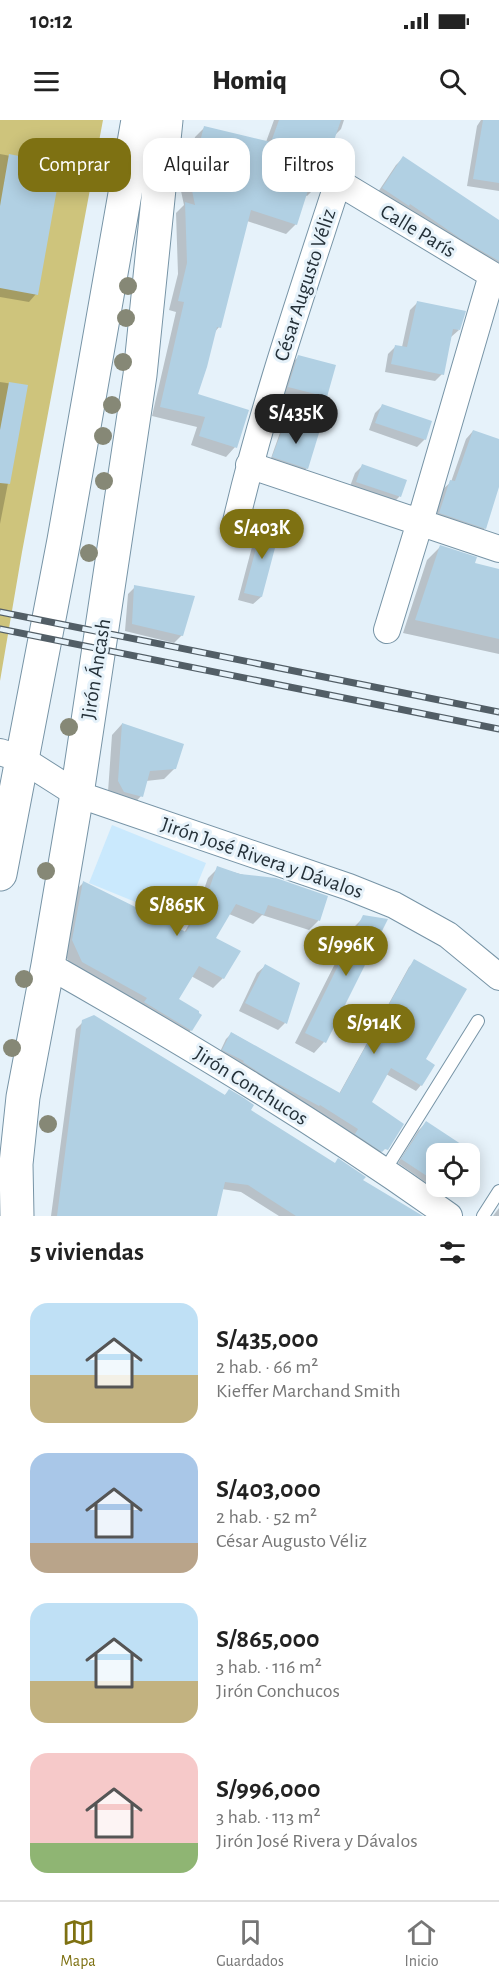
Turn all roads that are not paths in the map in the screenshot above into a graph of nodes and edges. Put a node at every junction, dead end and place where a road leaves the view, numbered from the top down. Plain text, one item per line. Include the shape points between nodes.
1 (138, 120) edge
2 (166, 120) edge
3 (335, 192) edge
4 (355, 192) edge
5 (496, 277) edge
6 (249, 465) junction
7 (420, 522) junction
8 (235, 526) dead end
9 (64, 540) junction
10 (499, 549) edge
11 (114, 554) junction
12 (387, 630) dead end
13 (11, 755) edge
14 (77, 794) junction
15 (0, 874) edge
16 (48, 964) junction
17 (499, 977) edge
18 (478, 1021) dead end
19 (385, 1170) junction
20 (499, 1191) edge
21 (17, 1216) edge
22 (448, 1216) edge
23 (483, 1216) edge

1 - 9 main road
2 - 11 main road, Jirón Áncash via 140,375
3 - 6 street, César Augusto Véliz
4 - 5 street, Calle París
5 - 7 street
6 - 7 street
6 - 8 street, César Augusto Véliz
7 - 10 street
7 - 12 street
9 - 11 main road via 90,537
9 - 13 main road
11 - 14 main road, Jirón Áncash
13 - 14 street, Jirón José Rivera y Dávalos
13 - 15 main road
14 - 16 main road, Jirón Áncash
14 - 17 street, Jirón José Rivera y Dávalos via 394,905 448,935
16 - 19 street, Jirón Conchucos via 255,1086
16 - 21 main road, Jirón Áncash via 22,1097 16,1164
18 - 19 lane
19 - 22 street, Jirón Conchucos
20 - 23 lane

